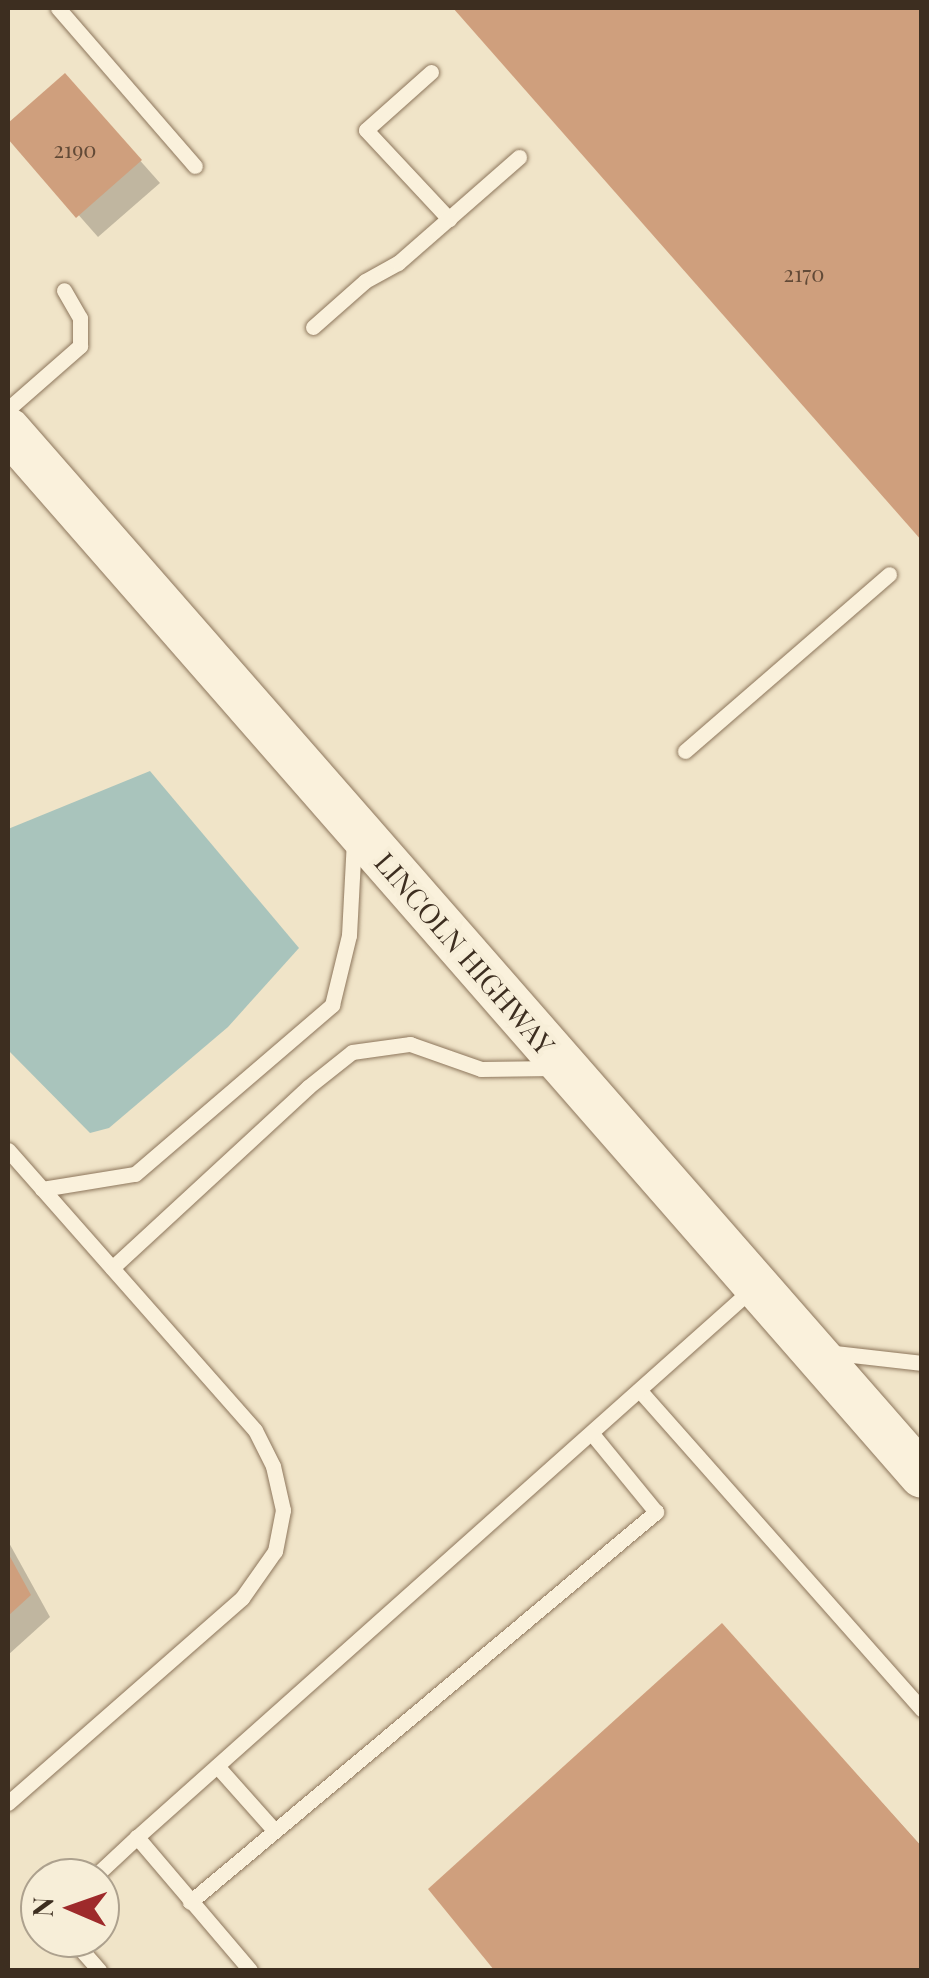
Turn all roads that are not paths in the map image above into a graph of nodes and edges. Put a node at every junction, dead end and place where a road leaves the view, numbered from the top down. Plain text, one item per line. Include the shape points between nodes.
1 (58, 8) edge
2 (431, 72) dead end
3 (520, 157) dead end
4 (194, 166) dead end
5 (449, 218) junction
6 (64, 290) dead end
7 (313, 328) dead end
8 (8, 409) edge
9 (8, 430) edge
10 (889, 574) dead end
11 (685, 751) dead end
12 (355, 827) junction
13 (566, 1068) junction
14 (8, 1150) edge
15 (42, 1189) junction
16 (112, 1268) junction
17 (756, 1285) junction
18 (812, 1350) junction
19 (922, 1362) edge
20 (641, 1392) junction
21 (593, 1434) junction
22 (918, 1464) edge
23 (922, 1710) edge
24 (217, 1766) junction
25 (8, 1803) edge
26 (275, 1831) junction
27 (137, 1837) junction
28 (114, 1858) edge
29 (190, 1902) junction
30 (250, 1970) edge

1 - 4 lane
2 - 5 lane via 366,130
3 - 5 lane
5 - 7 lane
6 - 8 lane via 80,318 80,346
9 - 12 main road, LINCOLN HIGHWAY
10 - 11 lane
12 - 13 main road, LINCOLN HIGHWAY
12 - 15 lane via 349,935 332,1004 135,1174
13 - 16 lane via 481,1070 410,1044 352,1052
13 - 17 main road, LINCOLN HIGHWAY
14 - 15 lane
15 - 16 lane
16 - 25 lane via 266,1446 280,1488 281,1532 266,1568 242,1598
17 - 18 main road, LINCOLN HIGHWAY
17 - 20 lane
18 - 19 lane
18 - 22 main road, LINCOLN HIGHWAY
20 - 21 lane
20 - 23 lane
21 - 24 lane
21 - 26 lane via 656,1512
24 - 26 lane
24 - 27 lane
26 - 29 lane
27 - 28 lane
27 - 29 lane
29 - 30 lane

